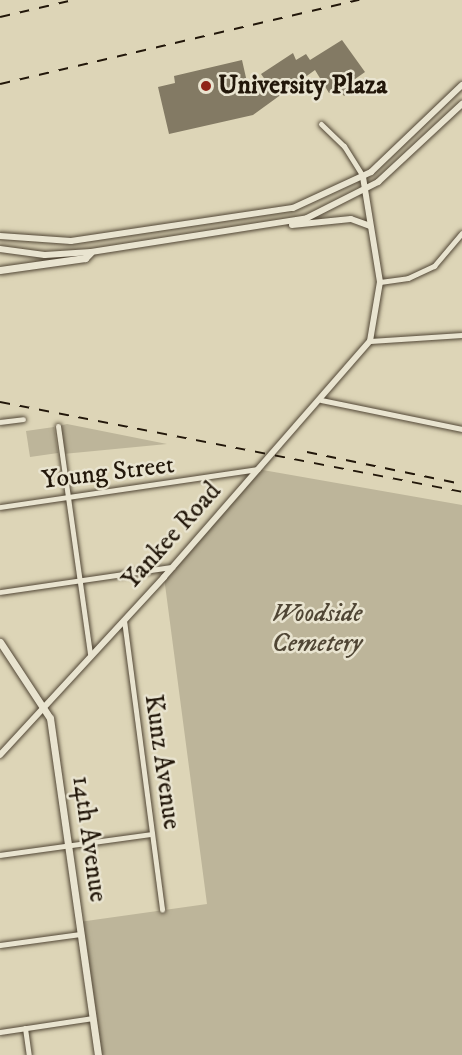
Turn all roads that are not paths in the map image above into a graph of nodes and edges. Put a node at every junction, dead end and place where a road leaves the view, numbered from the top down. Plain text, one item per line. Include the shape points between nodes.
1 (462, 85) edge
2 (462, 105) edge
3 (321, 124) dead end
4 (363, 177) junction
5 (365, 192) junction
6 (285, 225) junction
7 (370, 226) junction
8 (462, 233) edge
9 (0, 236) edge
10 (0, 249) edge
11 (91, 252) junction
12 (0, 270) edge
13 (380, 282) junction
14 (462, 335) edge
15 (370, 341) junction
16 (321, 400) junction
17 (22, 419) dead end
18 (0, 422) edge
19 (58, 426) dead end
20 (462, 429) edge
21 (257, 469) junction
22 (69, 496) junction
23 (0, 507) edge
24 (172, 567) junction
25 (80, 580) junction
26 (0, 592) edge
27 (123, 619) junction
28 (0, 642) edge
29 (90, 655) junction
30 (44, 705) junction
31 (1, 752) edge
32 (152, 834) junction
33 (69, 846) junction
34 (0, 855) edge
35 (162, 910) dead end
36 (80, 934) junction
37 (0, 945) edge
38 (93, 1018) junction
39 (25, 1028) junction
40 (0, 1032) edge
41 (29, 1055) edge
42 (98, 1055) edge

1 - 4 street via 396,152
2 - 5 street
3 - 4 street via 344,146
4 - 5 street
4 - 9 street via 318,199 268,213 71,241
5 - 6 street
5 - 7 street
6 - 7 street via 351,219
6 - 11 street
7 - 13 street
8 - 13 street via 434,266 408,278
10 - 11 street via 45,255
11 - 12 main road via 85,258
13 - 15 street
14 - 15 street
15 - 16 street, Yankee Road
16 - 20 street
16 - 21 street, Yankee Road
17 - 18 street
19 - 22 street
21 - 22 street, Young Street
21 - 24 street, Yankee Road
22 - 23 street, Young Street
22 - 25 street
24 - 25 street
24 - 27 street, Yankee Road
25 - 26 street
25 - 29 street
27 - 29 street, Yankee Road
27 - 32 street, Kunz Avenue
28 - 30 main road, 14th Avenue
29 - 30 street, Yankee Road
30 - 31 street, Yankee Road
30 - 33 main road, 14th Avenue
32 - 33 street
32 - 35 street, Kunz Avenue
33 - 34 street
33 - 36 main road, 14th Avenue
36 - 37 street
36 - 38 main road, 14th Avenue
38 - 39 street
38 - 42 main road, 14th Avenue
39 - 40 street
39 - 41 street

